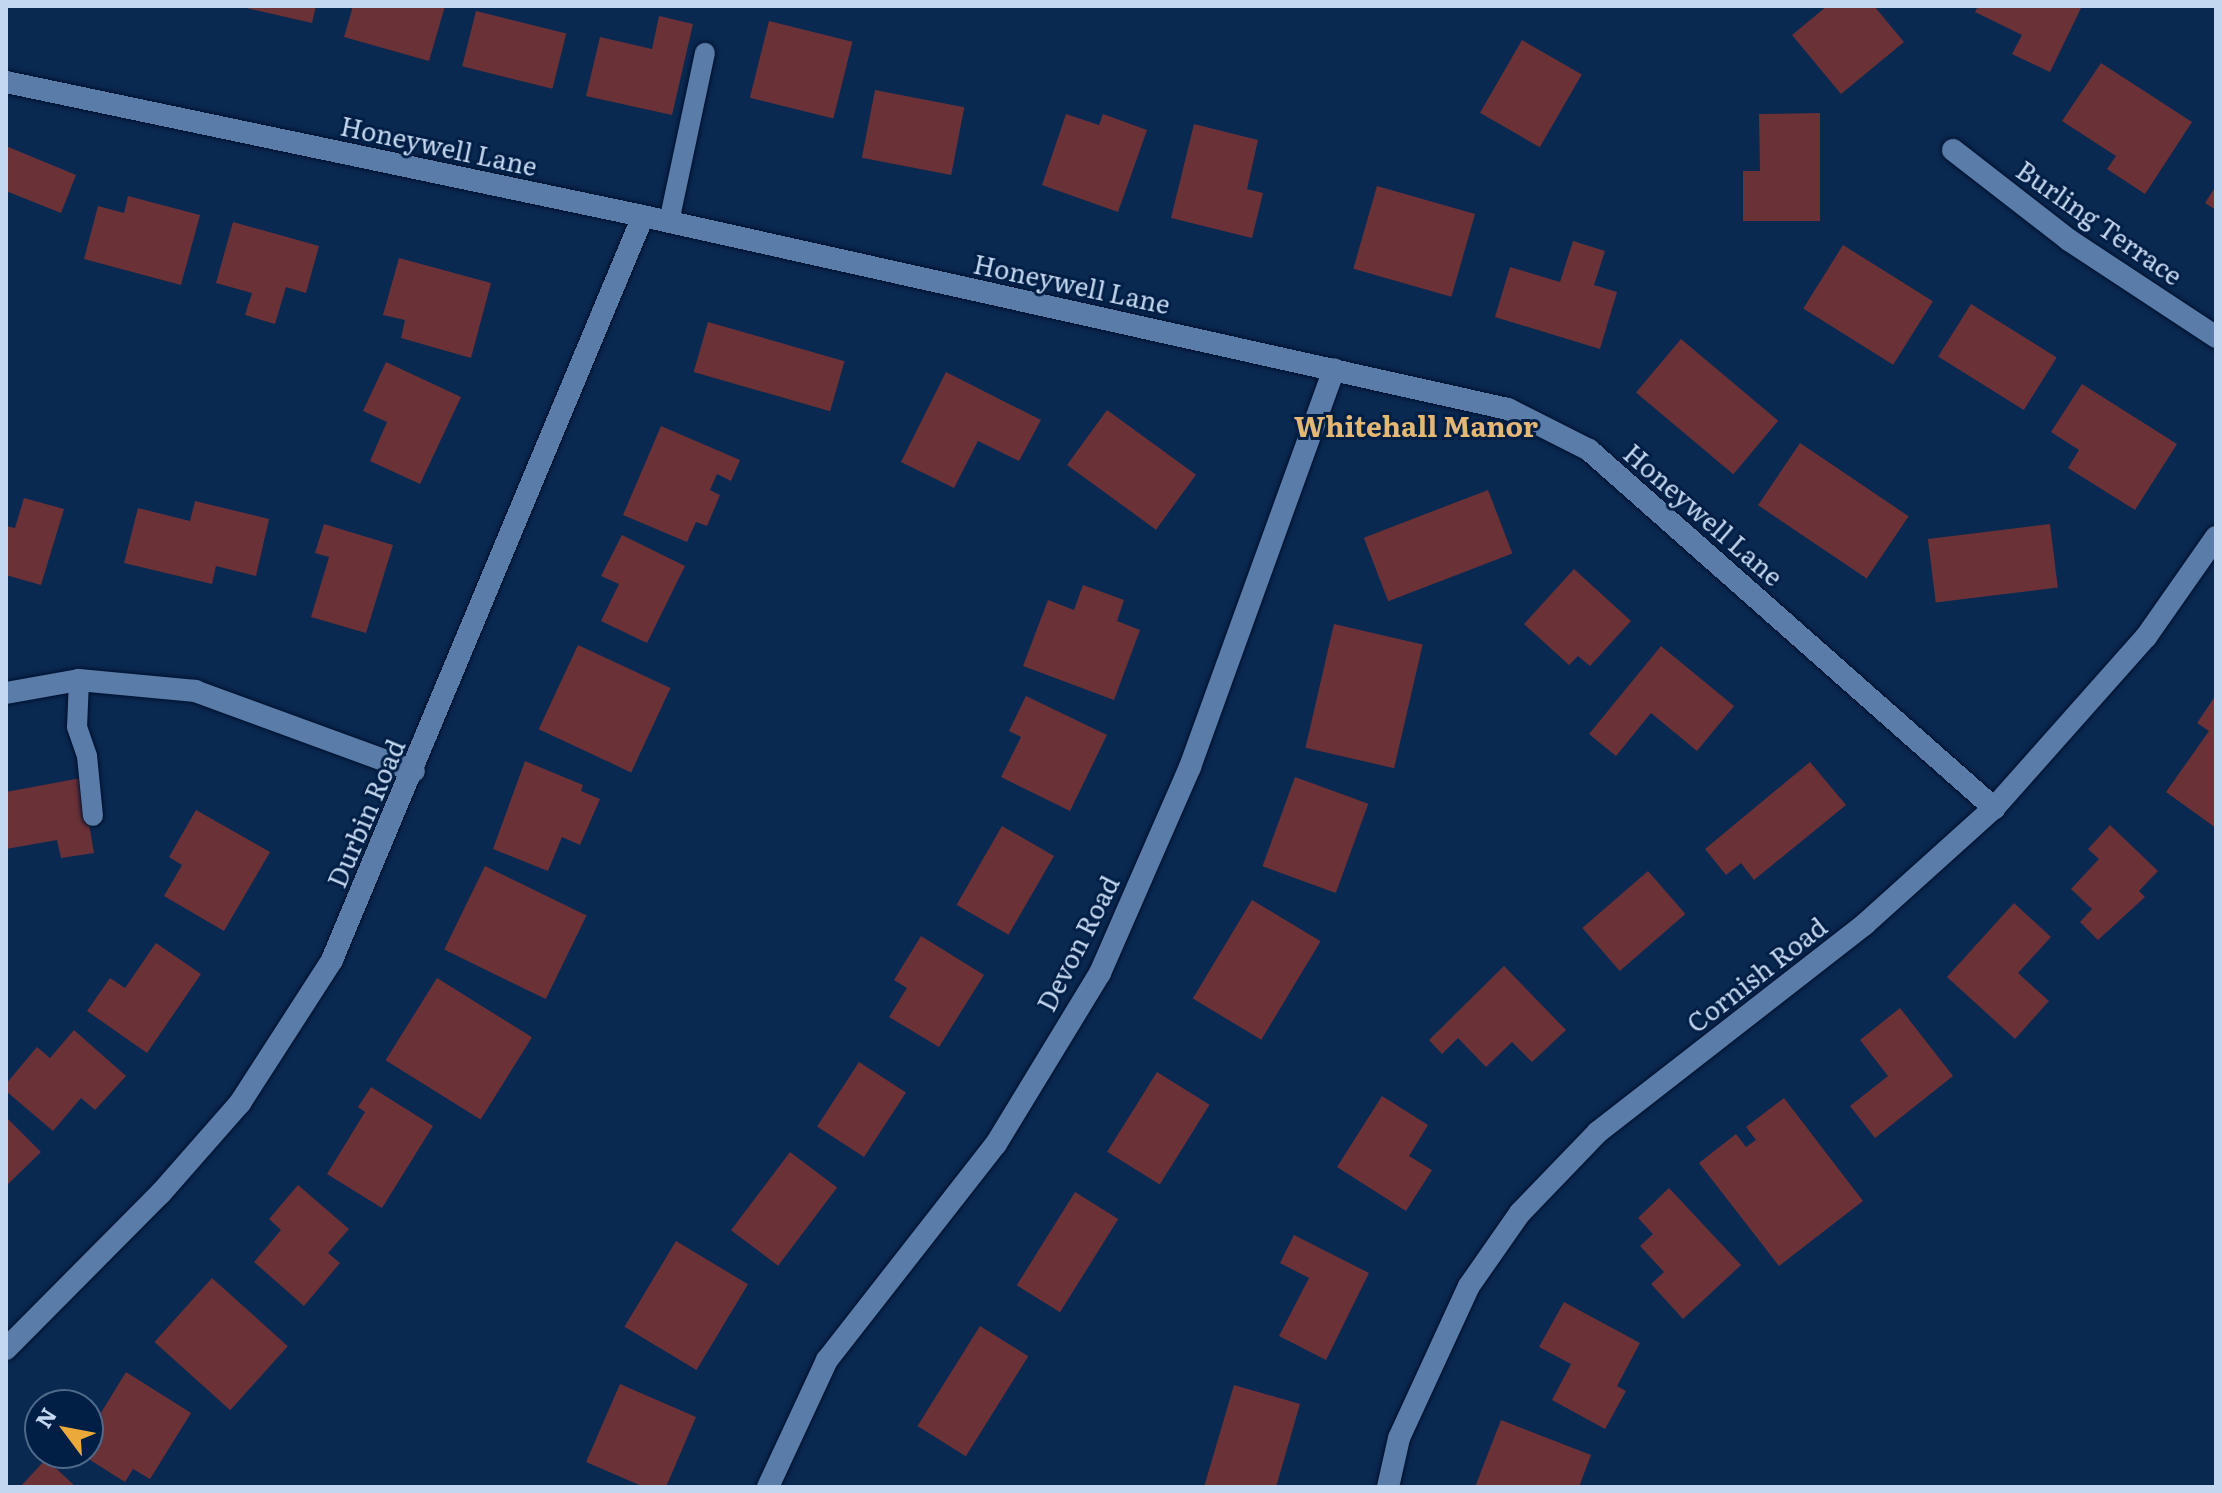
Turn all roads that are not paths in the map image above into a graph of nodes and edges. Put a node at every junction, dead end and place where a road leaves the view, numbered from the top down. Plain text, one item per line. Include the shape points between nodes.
1 (705, 53) dead end
2 (6, 82) edge
3 (1953, 150) dead end
4 (643, 216) junction
5 (669, 222) junction
6 (2216, 337) edge
7 (1334, 369) junction
8 (2216, 537) edge
9 (79, 680) junction
10 (6, 693) edge
11 (414, 771) junction
12 (1994, 808) junction
13 (93, 816) dead end
14 (6, 1349) edge
15 (768, 1487) edge
16 (1388, 1487) edge

1 - 5 lane
2 - 4 street, Honeywell Lane
3 - 6 street, Burling Terrace via 2069,240
4 - 5 street, Honeywell Lane
4 - 11 street, Durbin Road
5 - 7 street, Honeywell Lane
7 - 12 street, Honeywell Lane via 1508,409 1589,450
7 - 15 street, Devon Road via 1190,767 1100,973 996,1144 827,1360
8 - 12 street, Cornish Road via 2146,637
9 - 10 street
9 - 11 street via 195,691
9 - 13 lane via 77,727 87,756
11 - 14 street, Durbin Road via 332,960 240,1103 161,1193
12 - 16 street, Cornish Road via 1865,924 1598,1132 1520,1213 1469,1286 1399,1438

